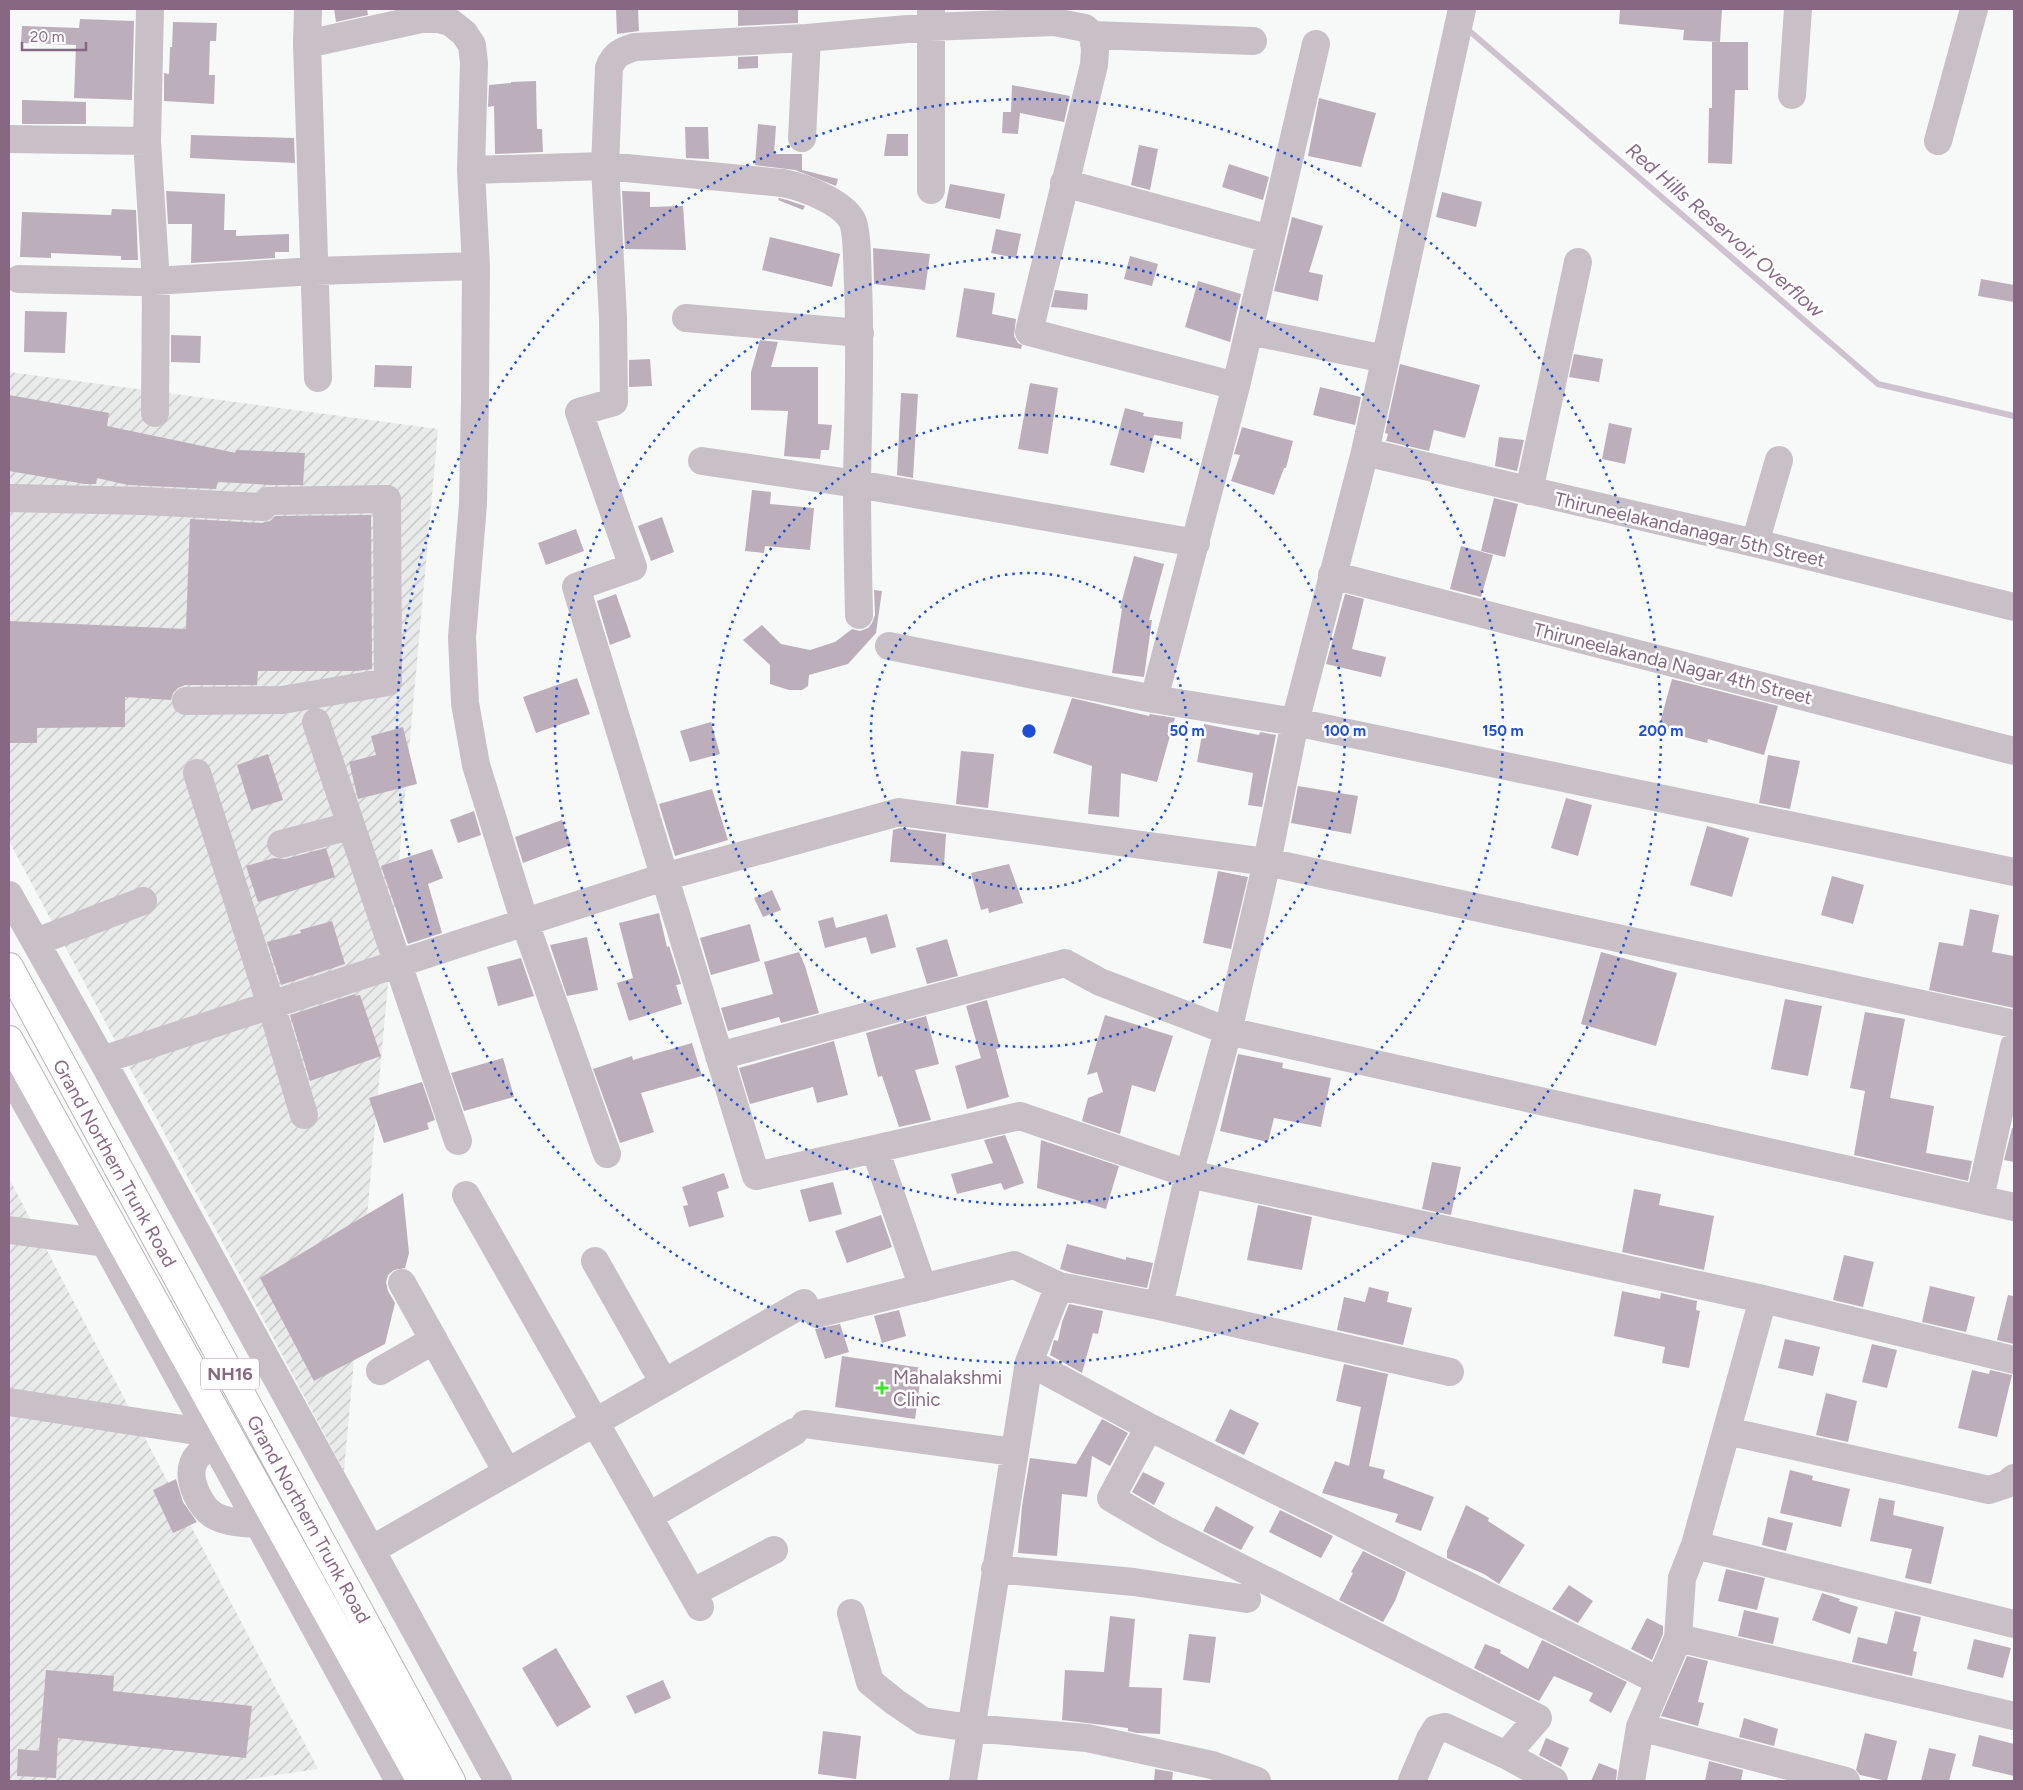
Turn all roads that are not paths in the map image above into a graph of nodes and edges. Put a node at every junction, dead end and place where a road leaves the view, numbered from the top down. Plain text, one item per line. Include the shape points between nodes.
1 (150, 9) edge
2 (308, 9) edge
3 (1462, 9) edge
4 (1798, 9) edge
5 (1974, 9) edge
6 (931, 18) edge
7 (1093, 35) junction
8 (807, 38) junction
9 (1252, 41) dead end
10 (307, 44) junction
11 (1316, 44) dead end
12 (1792, 95) dead end
13 (9, 138) edge
14 (802, 138) dead end
15 (147, 141) junction
16 (1938, 141) dead end
17 (605, 166) junction
18 (471, 170) junction
19 (1064, 183) junction
20 (930, 190) dead end
21 (1270, 239) junction
22 (1578, 262) dead end
23 (476, 266) junction
24 (315, 271) junction
25 (19, 279) dead end
26 (156, 282) junction
27 (686, 318) dead end
28 (1249, 331) junction
29 (860, 333) junction
30 (1386, 359) junction
31 (318, 378) dead end
32 (1236, 386) junction
33 (155, 413) dead end
34 (1365, 452) junction
35 (1779, 460) dead end
36 (702, 461) dead end
37 (857, 484) junction
38 (1529, 491) junction
39 (9, 498) edge
40 (1196, 543) junction
41 (1755, 543) junction
42 (1332, 575) junction
43 (2014, 607) edge
44 (859, 615) dead end
45 (889, 646) dead end
46 (1154, 699) junction
47 (186, 701) dead end
48 (316, 722) dead end
49 (1295, 722) junction
50 (2014, 751) edge
51 (197, 773) dead end
52 (350, 826) junction
53 (282, 844) dead end
54 (1267, 862) junction
55 (2014, 872) edge
56 (664, 877) junction
57 (9, 895) edge
58 (143, 901) dead end
59 (525, 922) junction
60 (36, 942) junction
61 (396, 964) junction
62 (9, 967) edge
63 (271, 1005) junction
64 (2014, 1024) edge
65 (1228, 1030) junction
66 (9, 1040) edge
67 (2014, 1046) edge
68 (719, 1056) junction
69 (102, 1060) junction
70 (9, 1073) edge
71 (304, 1115) dead end
72 (458, 1141) dead end
73 (875, 1149) junction
74 (607, 1154) dead end
75 (1189, 1174) junction
76 (466, 1195) dead end
77 (1980, 1198) junction
78 (2014, 1207) edge
79 (9, 1230) edge
80 (105, 1243) junction
81 (595, 1261) dead end
82 (402, 1283) dead end
83 (1059, 1286) junction
84 (923, 1288) junction
85 (1763, 1299) junction
86 (1159, 1306) junction
87 (434, 1340) junction
88 (2014, 1360) edge
89 (1029, 1362) junction
90 (380, 1371) dead end
91 (1450, 1372) dead end
92 (664, 1383) junction
93 (9, 1402) edge
94 (596, 1421) junction
95 (1149, 1427) junction
96 (1727, 1431) junction
97 (212, 1438) junction
98 (1014, 1452) junction
99 (507, 1472) junction
100 (2014, 1478) edge
101 (649, 1516) junction
102 (258, 1524) junction
103 (1695, 1545) junction
104 (370, 1550) junction
105 (774, 1550) dead end
106 (995, 1569) junction
107 (1247, 1599) dead end
108 (851, 1613) dead end
109 (2014, 1624) edge
110 (1678, 1638) junction
111 (1659, 1681) junction
112 (2014, 1716) edge
113 (1640, 1726) junction
114 (971, 1728) junction
115 (1506, 1755) junction
116 (399, 1781) edge
117 (421, 1781) edge
118 (451, 1781) edge
119 (498, 1781) edge
120 (963, 1781) edge
121 (1257, 1781) edge
122 (1412, 1781) edge
123 (1554, 1781) edge
124 (1631, 1781) edge
125 (1846, 1781) edge

1 - 15 street
2 - 10 street
3 - 30 street
4 - 12 street
5 - 16 street
6 - 7 street via 1054,22 1085,28
6 - 8 street
6 - 20 street
7 - 9 street
7 - 19 street via 1094,65
8 - 14 street
8 - 17 street via 635,46 620,52 612,58 609,68
10 - 18 street via 421,19 450,22 464,32 472,45 474,63
10 - 24 street
11 - 21 street
13 - 15 street
15 - 26 street
17 - 18 street
17 - 29 street via 783,182 833,202 853,221
17 - 56 street via 614,402 579,412 632,567 576,587
18 - 23 street
19 - 21 street
19 - 32 street via 1028,332
21 - 28 street
22 - 38 street
23 - 24 street
23 - 59 street via 473,504 462,637 465,703 476,765
24 - 26 street
24 - 31 street
25 - 26 street
26 - 33 street
27 - 29 street
28 - 30 street
28 - 32 street
29 - 37 street
30 - 34 street
32 - 40 street
34 - 38 street, Thiruneelakandanagar 5th Street
34 - 42 street
35 - 41 street
36 - 37 street
37 - 40 street
37 - 44 street
38 - 41 street, Thiruneelakandanagar 5th Street
39 - 47 street via 263,507 268,501 387,498 388,682 282,700
40 - 46 street
41 - 43 street, Thiruneelakandanagar 5th Street
42 - 49 street
42 - 50 street, Thiruneelakanda Nagar 4th Street
45 - 46 street
46 - 49 street
48 - 52 street
49 - 54 street
49 - 55 street
51 - 63 street
52 - 53 street
52 - 61 street
54 - 56 street via 899,812
54 - 64 street
54 - 65 street
56 - 59 street
56 - 68 street
57 - 60 street
58 - 60 street
59 - 61 street
59 - 74 street
60 - 69 street
61 - 63 street
61 - 72 street
62 - 118 highway, Grand Northern Trunk Road / NH16
63 - 69 street
63 - 71 street
65 - 68 street via 1100,982 1065,963
65 - 75 street
65 - 77 street
66 - 117 highway, Grand Northern Trunk Road / NH16
67 - 77 street
68 - 73 street via 756,1176
69 - 104 street
70 - 80 street
73 - 75 street via 1020,1116
73 - 84 street
75 - 85 street
75 - 86 street
76 - 94 street
77 - 78 street
79 - 80 street
80 - 97 street
81 - 92 street
82 - 87 street
83 - 84 street via 1014,1265
83 - 86 street
83 - 89 street
84 - 92 street via 810,1308
85 - 88 street
85 - 96 street
86 - 91 street
87 - 90 street
87 - 99 street
89 - 95 street
89 - 98 street
92 - 94 street
93 - 97 street
94 - 99 street
94 - 101 street
95 - 111 street
95 - 115 street via 1111,1498 1166,1530 1538,1718
96 - 100 street via 1989,1490 2008,1484
96 - 103 street
97 - 102 street
97 - 102 street via 193,1464 192,1475 204,1507 226,1521
98 - 101 street via 800,1428
98 - 106 street
99 - 104 street
101 - 105 street via 696,1600
102 - 116 street
103 - 109 street
103 - 110 street via 1682,1578
104 - 119 street
106 - 107 street via 1134,1582
106 - 114 street
108 - 114 street via 870,1682 923,1721
110 - 111 street
110 - 112 street
111 - 113 street
113 - 124 street
113 - 125 street
114 - 120 street
114 - 121 street via 1087,1738 1212,1765
115 - 122 street via 1445,1726 1436,1729
115 - 123 street

